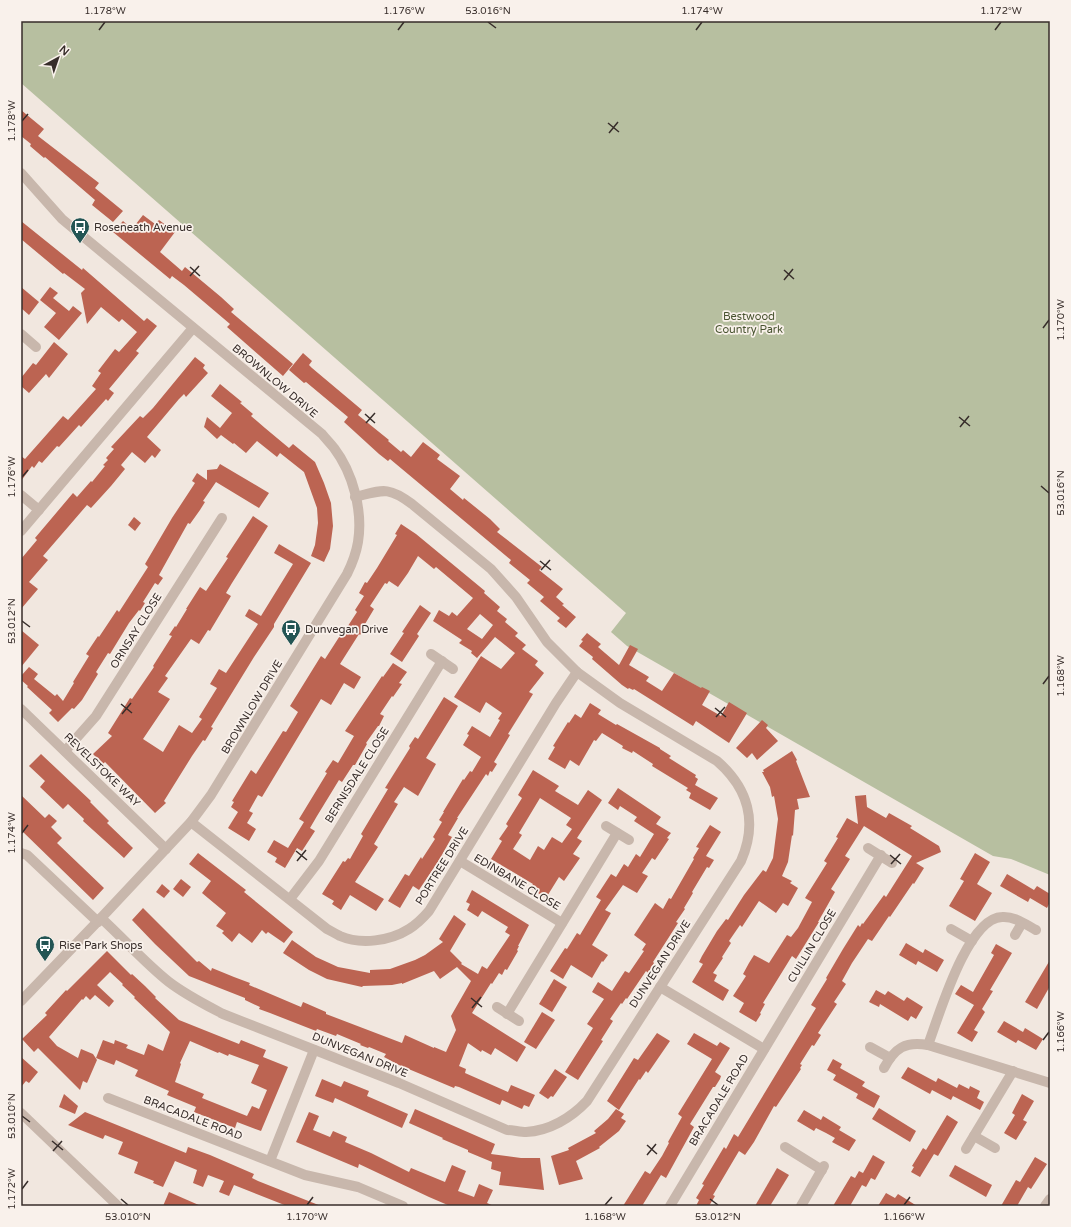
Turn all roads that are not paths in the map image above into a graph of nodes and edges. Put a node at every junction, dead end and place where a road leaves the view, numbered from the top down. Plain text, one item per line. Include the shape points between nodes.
1 (21, 173) edge
2 (193, 328) junction
3 (22, 338) edge
4 (36, 347) dead end
5 (21, 495) edge
6 (355, 497) junction
7 (39, 510) junction
8 (222, 518) dead end
9 (21, 531) edge
10 (431, 654) dead end
11 (442, 661) junction
12 (454, 669) dead end
13 (576, 672) junction
14 (21, 709) edge
15 (65, 751) junction
16 (191, 822) junction
17 (606, 826) dead end
18 (617, 833) junction
19 (629, 840) dead end
20 (868, 848) dead end
21 (166, 849) junction
22 (21, 853) edge
23 (881, 855) junction
24 (460, 861) junction
25 (892, 863) dead end
26 (290, 899) junction
27 (100, 920) junction
28 (562, 923) junction
29 (1022, 923) junction
30 (951, 929) dead end
31 (1036, 930) dead end
32 (1015, 935) dead end
33 (972, 941) junction
34 (660, 987) junction
35 (21, 1001) edge
36 (497, 1007) dead end
37 (507, 1014) junction
38 (519, 1021) dead end
39 (928, 1045) junction
40 (870, 1047) dead end
41 (764, 1049) junction
42 (314, 1050) junction
43 (890, 1058) junction
44 (884, 1068) dead end
45 (1013, 1071) junction
46 (1050, 1083) edge
47 (108, 1098) dead end
48 (21, 1113) edge
49 (974, 1136) junction
50 (785, 1147) dead end
51 (995, 1148) dead end
52 (966, 1149) dead end
53 (270, 1161) junction
54 (1050, 1199) edge
55 (118, 1206) edge
56 (403, 1206) edge
57 (670, 1206) edge
58 (801, 1206) edge
59 (1045, 1206) edge

1 - 2 street, BROWNLOW DRIVE via 62,219
2 - 6 street, BROWNLOW DRIVE via 322,434 343,463
2 - 7 street
3 - 4 street
5 - 7 street
6 - 13 street, DUNVEGAN DRIVE via 380,490 389,491 412,504 500,578 547,642
6 - 16 street, BROWNLOW DRIVE via 358,511 358,541 347,574 222,778
7 - 9 street
8 - 15 street, ORNSAY CLOSE via 96,716
10 - 11 street
11 - 12 street
11 - 26 street, BERNISDALE CLOSE via 319,861
13 - 24 street, PORTREE DRIVE
13 - 34 street, DUNVEGAN DRIVE via 620,703 717,761 737,783 747,806 750,830 741,860
14 - 15 street, REVELSTOKE WAY
15 - 21 street, REVELSTOKE WAY
16 - 21 street, BROWNLOW DRIVE
16 - 26 street, PORTREE DRIVE
17 - 18 street
18 - 19 street
18 - 28 street, EDINBANE CLOSE
20 - 23 street
21 - 27 street, BROWNLOW DRIVE
22 - 27 street, DUNVEGAN DRIVE via 27,855
23 - 25 street
23 - 41 street, CUILLIN CLOSE
24 - 26 street, PORTREE DRIVE via 420,921 396,936 385,939 360,940 341,936 327,929
24 - 28 street, EDINBANE CLOSE
27 - 35 street, BROWNLOW DRIVE
27 - 42 street, DUNVEGAN DRIVE via 156,971 186,994 223,1014
28 - 37 street, EDINBANE CLOSE
29 - 31 street
29 - 32 street
29 - 33 street via 1011,918 993,919 981,927
30 - 33 street
33 - 39 street via 956,970
34 - 41 street, BRACADALE ROAD
34 - 42 street, DUNVEGAN DRIVE via 587,1101 558,1124 537,1130 507,1130 399,1083
36 - 37 street
37 - 38 street
39 - 43 street via 907,1045 895,1051
39 - 45 street
40 - 43 street
41 - 57 street, BRACADALE ROAD
42 - 53 street
43 - 44 street
45 - 46 street
45 - 49 street
47 - 53 street, BRACADALE ROAD
48 - 55 street
49 - 51 street
49 - 52 street
50 - 58 street via 823,1168
53 - 56 street, BRACADALE ROAD via 305,1175 358,1187
54 - 59 street

